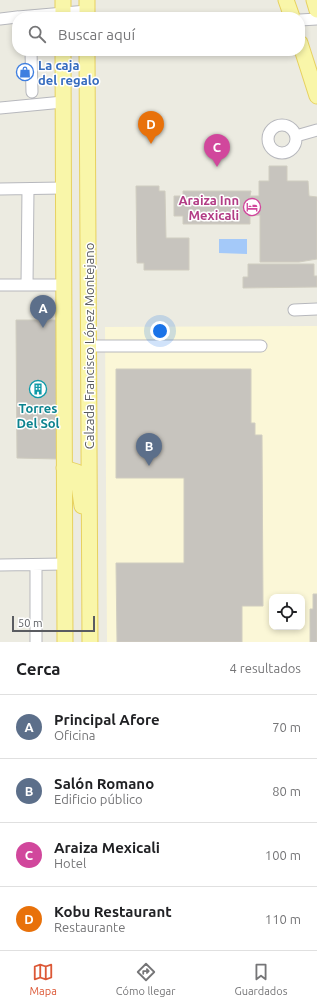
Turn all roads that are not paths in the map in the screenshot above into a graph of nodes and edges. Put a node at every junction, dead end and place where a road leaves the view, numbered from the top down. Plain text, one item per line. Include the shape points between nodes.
1 (286, 0) edge
2 (314, 0) edge
3 (87, 9) edge
4 (63, 10) edge
5 (317, 10) edge
6 (52, 12) edge
7 (290, 12) edge
8 (12, 18) edge
9 (0, 19) edge
10 (317, 19) edge
11 (305, 20) edge
12 (31, 56) edge
13 (63, 56) edge
14 (87, 56) edge
15 (304, 56) edge
16 (32, 92) dead end
17 (317, 96) edge
18 (63, 102) junction
19 (0, 108) edge
20 (317, 130) edge
21 (296, 136) dead end
22 (63, 188) junction
23 (0, 189) edge
24 (28, 189) junction
25 (0, 285) edge
26 (27, 285) junction
27 (63, 285) junction
28 (317, 309) edge
29 (294, 310) dead end
30 (89, 346) junction
31 (261, 346) dead end
32 (64, 468) junction
33 (90, 519) junction
34 (36, 564) junction
35 (64, 564) junction
36 (0, 565) edge
37 (36, 642) edge
38 (65, 642) edge
39 (90, 642) edge

1 - 7 main road
2 - 5 main road
3 - 4 street
4 - 6 street
8 - 9 street
10 - 11 street
12 - 16 street
13 - 18 main road, Calzada Francisco López Montejano
14 - 30 main road, Calzada Francisco López Montejano
15 - 17 main road
18 - 19 street
18 - 22 main road, Calzada Francisco López Montejano
20 - 21 street
22 - 24 street
22 - 27 main road, Calzada Francisco López Montejano
23 - 24 street
24 - 26 street
25 - 26 street
26 - 27 street
27 - 32 main road, Calzada Francisco López Montejano
28 - 29 street
30 - 31 street
30 - 33 main road, Calzada Francisco López Montejano
32 - 33 main road via 77,472 82,507
32 - 35 main road, Calzada Francisco López Montejano
33 - 39 main road, Calzada Francisco López Montejano
34 - 35 street
34 - 36 street
34 - 37 street
35 - 38 main road, Calzada Francisco López Montejano

